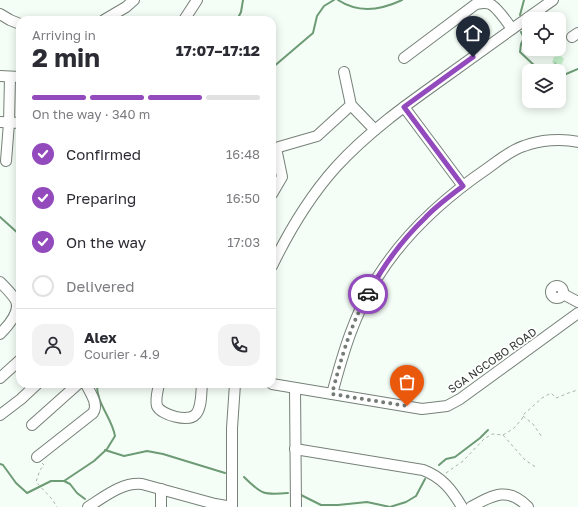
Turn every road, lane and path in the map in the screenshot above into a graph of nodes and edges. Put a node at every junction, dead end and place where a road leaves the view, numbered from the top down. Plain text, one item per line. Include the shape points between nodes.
1 (134, 0) edge
2 (197, 0) edge
3 (552, 0) edge
4 (0, 14) edge
5 (111, 16) edge
6 (187, 16) edge
7 (16, 22) edge
8 (512, 29) junction
9 (404, 58) dead end
10 (344, 72) dead end
11 (5, 76) edge
12 (16, 77) edge
13 (351, 105) junction
14 (404, 107) junction
15 (4, 122) edge
16 (16, 123) edge
17 (375, 130) junction
18 (578, 142) edge
19 (276, 147) edge
20 (276, 155) edge
21 (6, 161) dead end
22 (463, 186) junction
23 (276, 187) edge
24 (276, 255) edge
25 (0, 282) edge
26 (563, 294) dead end
27 (16, 302) edge
28 (578, 302) edge
29 (16, 310) edge
30 (578, 313) edge
31 (0, 334) edge
32 (16, 364) edge
33 (0, 378) edge
34 (276, 385) edge
35 (33, 388) edge
36 (74, 388) edge
37 (88, 388) edge
38 (158, 388) edge
39 (201, 388) edge
40 (235, 388) edge
41 (294, 388) junction
42 (578, 390) edge
43 (332, 394) junction
44 (0, 415) edge
45 (523, 415) junction
46 (32, 425) dead end
47 (503, 435) junction
48 (542, 437) dead end
49 (295, 449) junction
50 (37, 457) joint
51 (537, 468) dead end
52 (439, 478) junction
53 (161, 489) junction
54 (56, 507) edge
55 (88, 507) edge
56 (161, 507) edge
57 (232, 507) edge
58 (296, 507) edge
59 (462, 507) edge
60 (471, 507) edge
61 (528, 507) edge

1 - 5 street
2 - 6 street
3 - 8 street
4 - 7 street
8 - 9 street via 495,7 490,4 476,4
8 - 14 street
10 - 13 street
11 - 12 street
11 - 15 street
13 - 17 street
13 - 19 street via 317,136
14 - 17 street
14 - 22 street
15 - 16 street
15 - 21 street
17 - 24 street via 341,162 318,189
18 - 22 street via 558,140 525,145 511,151
20 - 23 street via 282,177
22 - 43 street via 426,216 408,235 376,278 354,321
25 - 27 street
26 - 28 street
29 - 31 street
30 - 43 street, SGA NGCOBO ROAD via 495,375 447,406 422,409
32 - 33 street
34 - 41 street, SGA NGCOBO ROAD
35 - 44 street
36 - 46 street
37 - 50 street via 96,409
38 - 39 street via 156,400 161,410 188,419 197,413
40 - 57 street
41 - 43 street, SGA NGCOBO ROAD
41 - 49 street
42 - 45 path via 556,398 552,393 542,398
45 - 47 path via 513,429
45 - 48 path
47 - 51 path via 525,460
47 - 52 path via 490,434 458,465
49 - 52 street via 413,468 432,473
49 - 58 street
50 - 54 path via 44,465 36,483 52,499
52 - 59 street via 449,487
53 - 55 street via 130,484
53 - 56 street
53 - 57 street
60 - 61 street via 497,494 514,496

